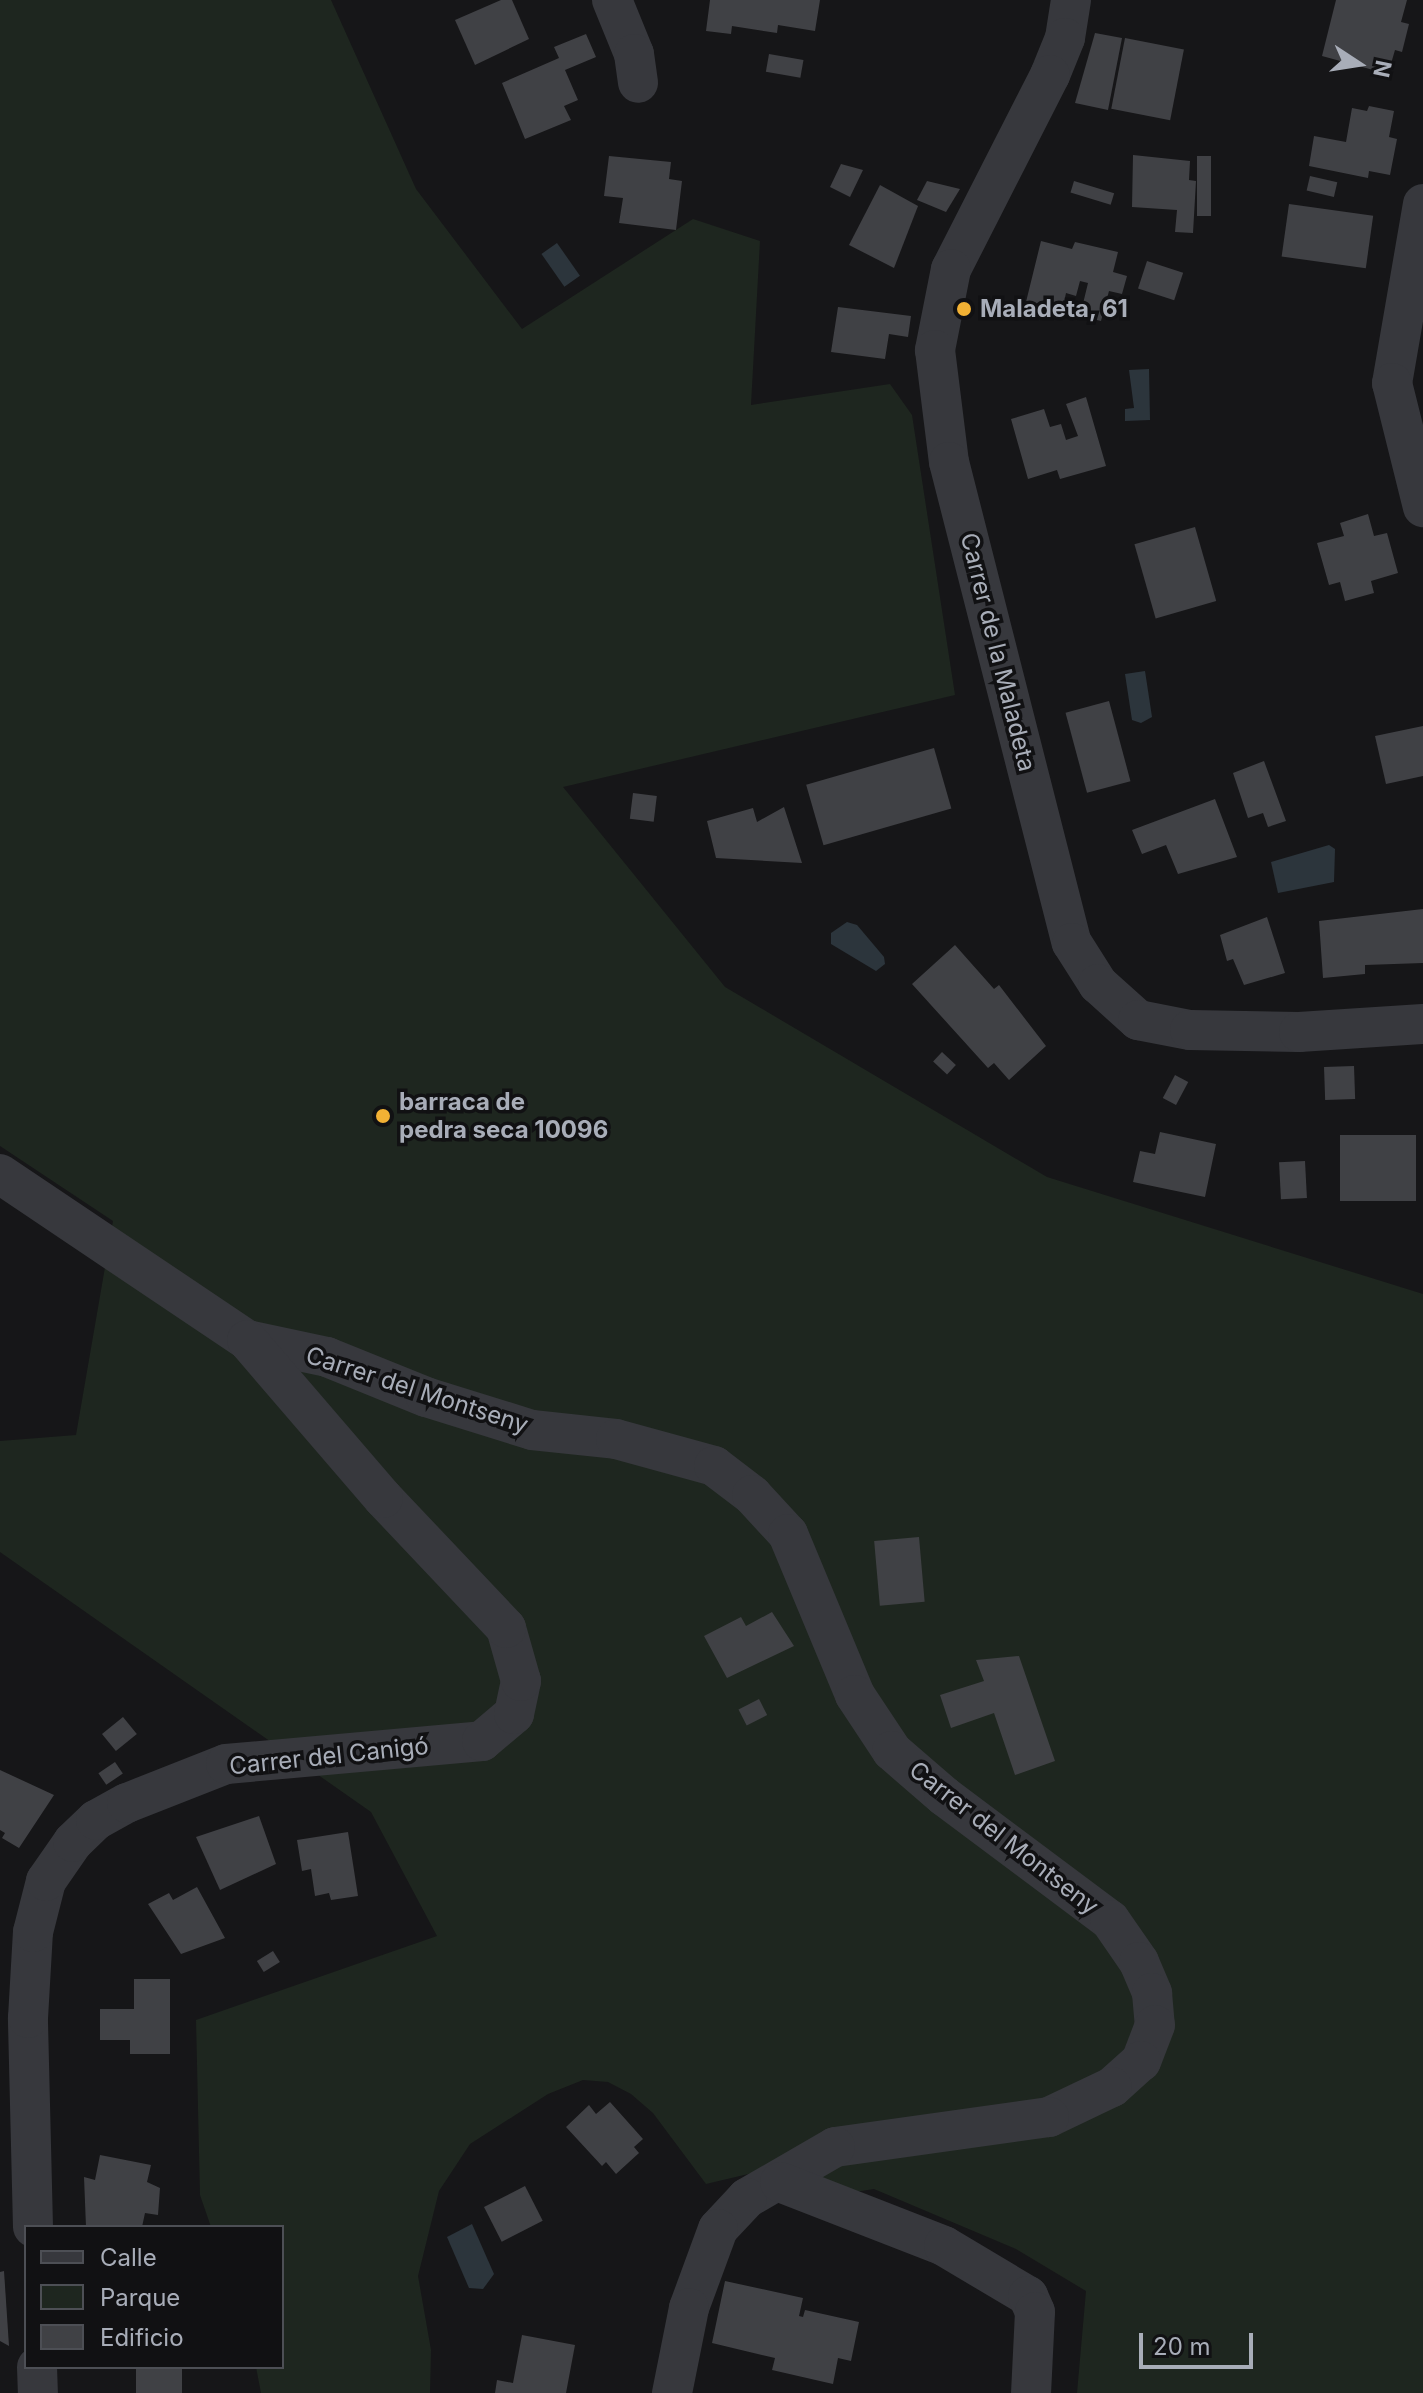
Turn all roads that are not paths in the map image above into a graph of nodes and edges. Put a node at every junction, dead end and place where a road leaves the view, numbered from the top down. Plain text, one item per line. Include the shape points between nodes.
1 (612, 0) edge
2 (1071, 0) edge
3 (638, 83) dead end
4 (1423, 204) edge
5 (1423, 507) edge
6 (1423, 1024) edge
7 (0, 1174) edge
8 (247, 1340) junction
9 (780, 2182) junction
10 (33, 2225) edge
11 (37, 2369) edge
12 (38, 2393) edge
13 (672, 2393) edge
14 (1031, 2393) edge

1 - 3 street via 634,54
2 - 6 street, Carrer de la Maladeta via 1065,38 1050,75 951,269 935,350 949,462 1072,943 1098,984 1138,1020 1190,1030 1283,1032
4 - 5 street via 1392,383
7 - 8 street, Carrer del Montseny
8 - 9 street, Carrer del Montseny via 327,1357 426,1397 532,1430 616,1439 714,1466 752,1495 788,1534 855,1695 892,1751 1110,1920 1139,1962 1152,1993 1155,2025 1141,2061 1112,2087 1049,2117 835,2147 798,2165
8 - 10 street, Carrer del Canigó via 383,1498 506,1628 521,1681 514,1714 482,1741 226,1764 127,1803 96,1820 73,1842 46,1881 33,1932 28,2018
9 - 13 street, Carrer del Montseny via 747,2198 718,2229 689,2308
9 - 14 street via 944,2246 1028,2296 1035,2312
11 - 12 street

